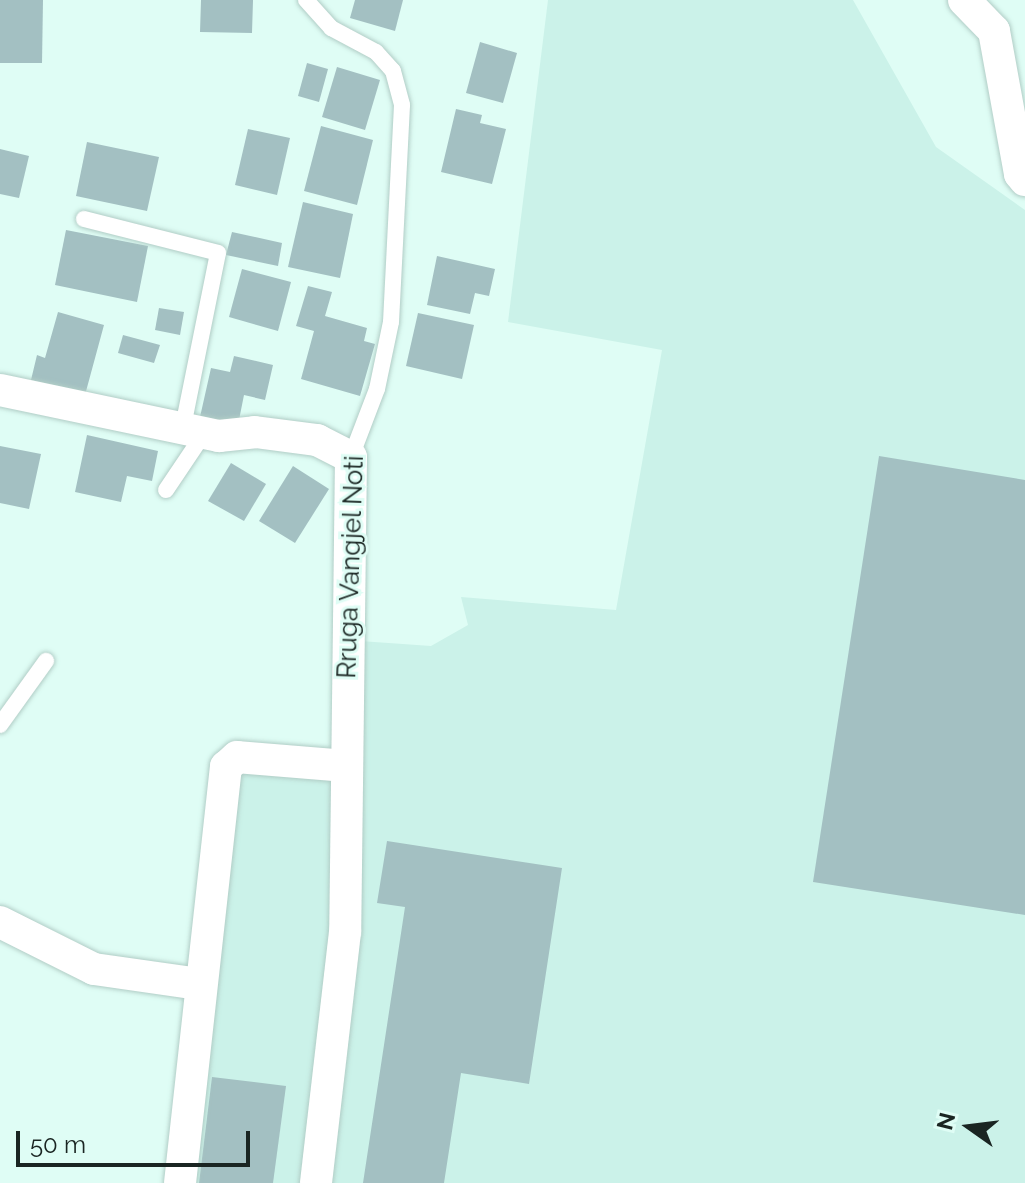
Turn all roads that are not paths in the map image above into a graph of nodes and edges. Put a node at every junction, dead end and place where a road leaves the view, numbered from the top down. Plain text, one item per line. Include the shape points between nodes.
1 (306, 0) edge
2 (964, 0) edge
3 (1025, 180) edge
4 (84, 219) dead end
5 (0, 390) edge
6 (194, 429) junction
7 (351, 457) junction
8 (166, 490) dead end
9 (46, 661) dead end
10 (0, 725) edge
11 (346, 766) junction
12 (0, 922) edge
13 (200, 984) junction
14 (180, 1183) edge
15 (316, 1183) edge

1 - 7 lane, Rruga Vangjel Noti via 331,28 376,52 393,71 402,105 391,322 377,389
2 - 3 street via 994,31
4 - 6 lane via 218,253
5 - 6 street via 90,413
6 - 7 street via 317,440
6 - 8 lane
7 - 11 street, Rruga Vangjel Noti
9 - 10 lane
11 - 13 street via 237,757 226,767
11 - 15 street, Rruga Vangjel Noti via 345,932
12 - 13 street via 94,969
13 - 14 street

